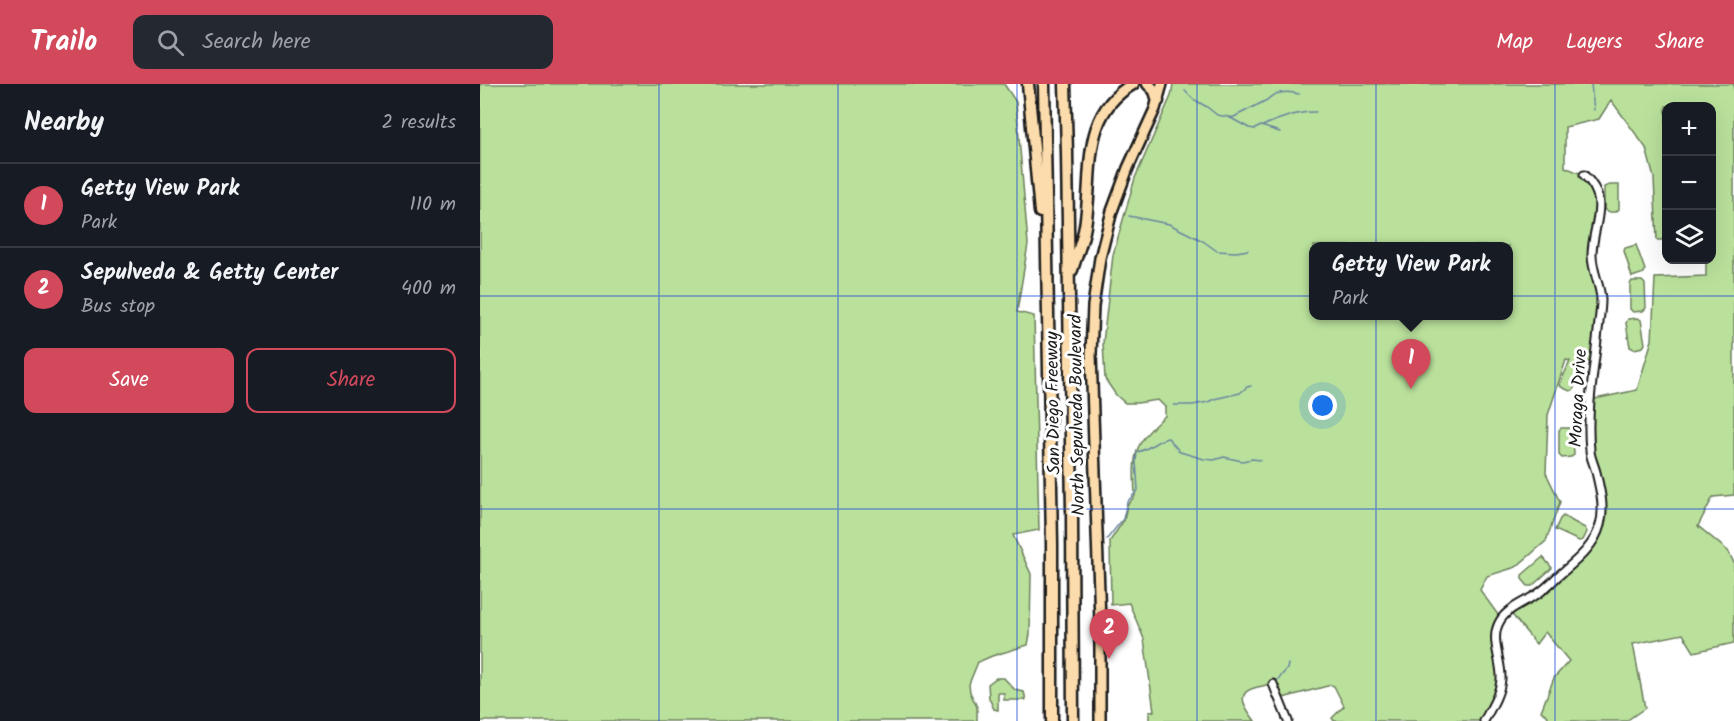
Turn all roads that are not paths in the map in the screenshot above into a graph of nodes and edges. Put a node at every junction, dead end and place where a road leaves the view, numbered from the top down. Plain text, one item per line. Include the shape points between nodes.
1 (1028, 84) edge
2 (1044, 84) edge
3 (1051, 84) edge
4 (1058, 84) edge
5 (1065, 84) edge
6 (1133, 84) edge
7 (1148, 84) edge
8 (1162, 84) edge
9 (1158, 101) junction
10 (1066, 118) junction
11 (1046, 170) junction
12 (1584, 175) dead end
13 (1068, 280) junction
14 (1047, 286) junction
15 (1273, 684) dead end
16 (1052, 721) edge
17 (1072, 721) edge
18 (1100, 721) edge
19 (1288, 721) edge
20 (1484, 721) edge

1 - 14 highway
2 - 11 highway, San Diego Freeway
3 - 11 highway via 1052,161
4 - 10 highway via 1060,109
5 - 10 highway, San Diego Freeway
6 - 13 highway via 1111,102 1096,127 1085,227
7 - 9 highway
8 - 9 main road, North Sepulveda Boulevard
9 - 18 main road, North Sepulveda Boulevard via 1112,211 1092,314
10 - 13 highway, San Diego Freeway
11 - 14 highway, San Diego Freeway
12 - 20 street, Moraga Drive via 1598,192 1600,204 1592,256 1601,298 1591,388 1590,451 1601,495 1600,527 1580,558 1501,619 1495,641 1501,678
13 - 17 highway, San Diego Freeway
14 - 16 highway, San Diego Freeway
15 - 19 street

